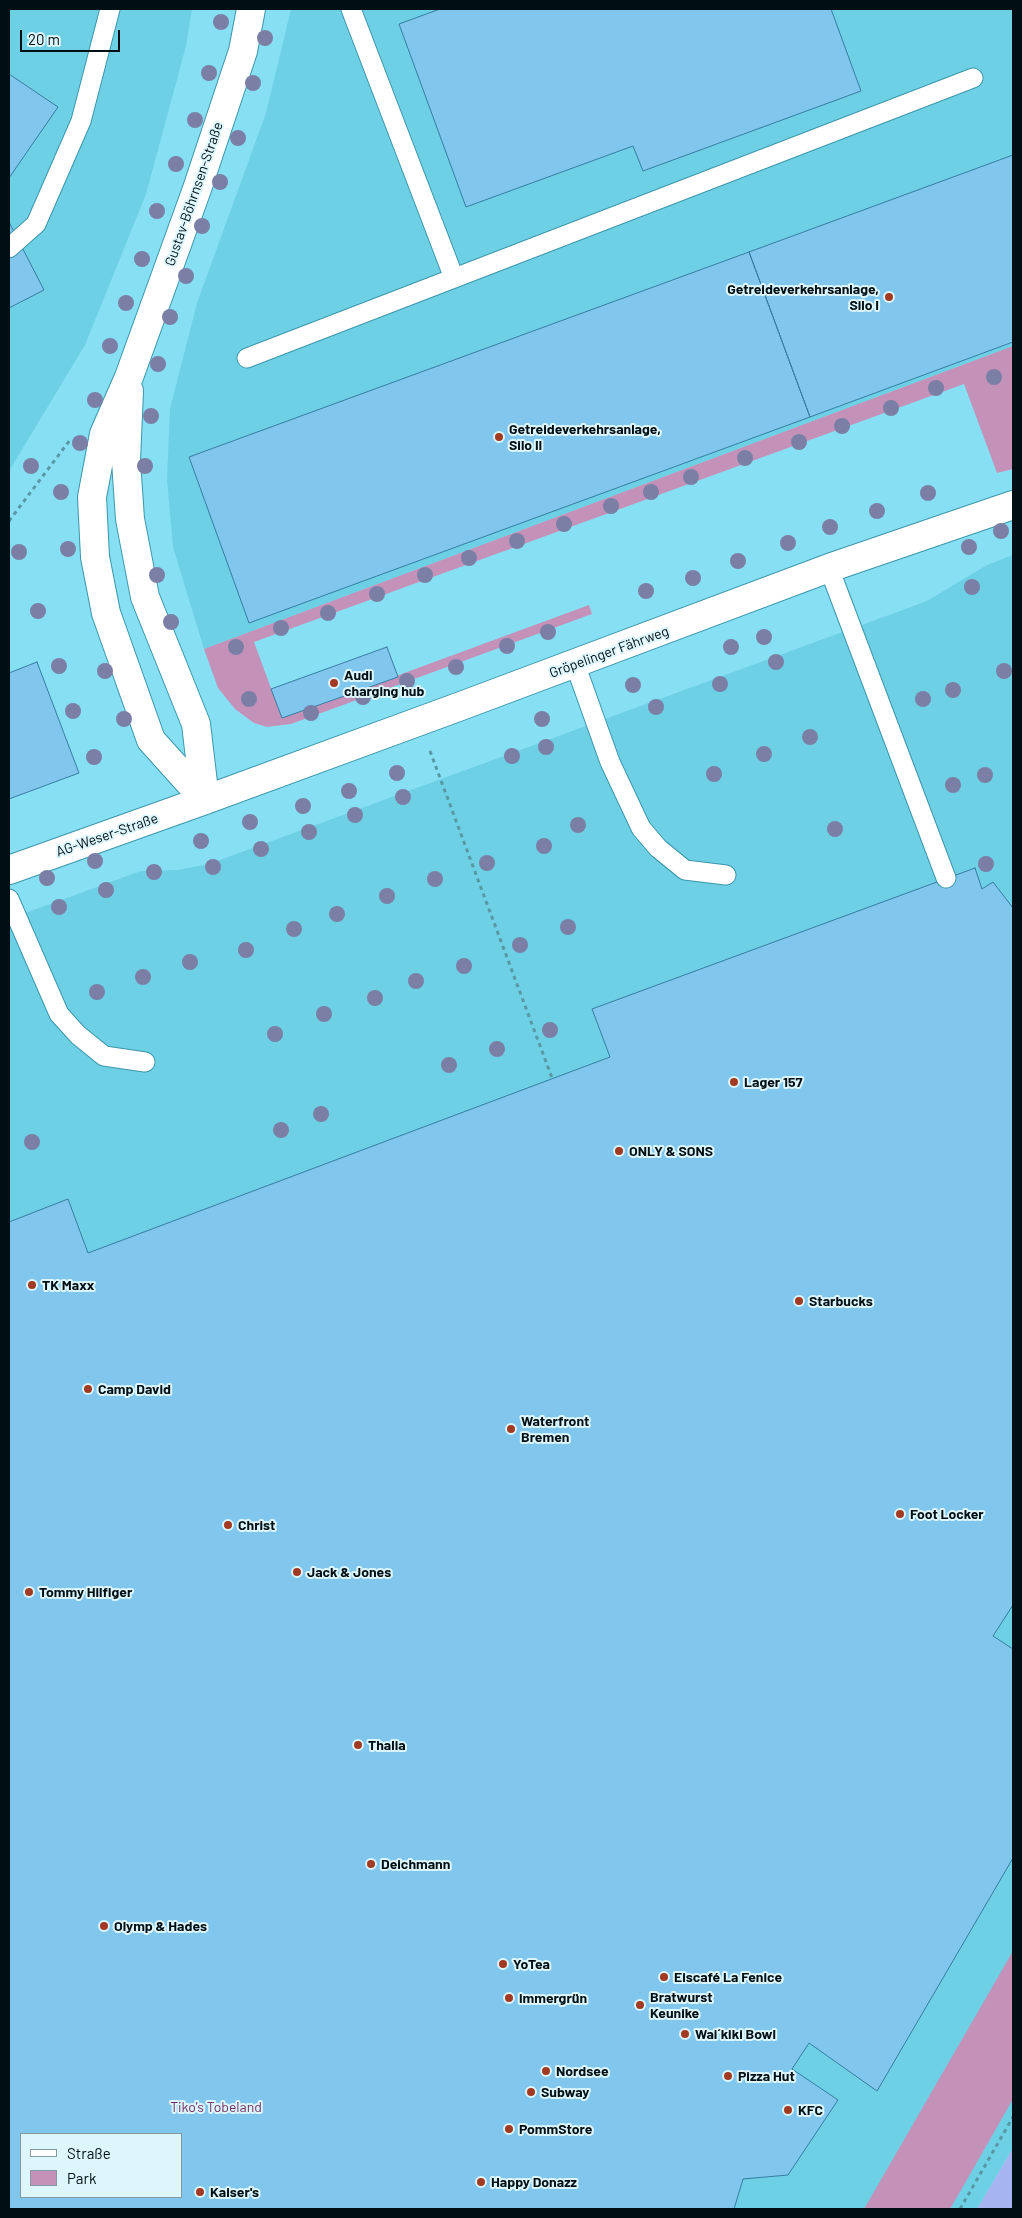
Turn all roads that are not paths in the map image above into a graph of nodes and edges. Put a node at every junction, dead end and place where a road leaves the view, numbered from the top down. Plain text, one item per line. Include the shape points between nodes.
1 (110, 9) edge
2 (251, 9) edge
3 (350, 9) edge
4 (973, 78) dead end
5 (9, 248) edge
6 (454, 278) junction
7 (247, 358) dead end
8 (129, 377) junction
9 (1013, 505) edge
10 (829, 568) junction
11 (575, 664) junction
12 (206, 800) junction
13 (9, 870) edge
14 (726, 875) dead end
15 (946, 878) dead end
16 (9, 899) edge
17 (145, 1062) dead end

1 - 5 lane via 81,121 36,224
2 - 8 street, Gustav-Böhrnsen-Straße via 243,51
3 - 6 lane
4 - 6 lane
6 - 7 lane
8 - 12 street, Gustav-Böhrnsen-Straße via 126,462 130,518 145,598 196,724
8 - 12 street, Gustav-Böhrnsen-Straße via 104,434 92,497 95,557 106,612 152,740
9 - 10 street, Gröpelinger Fährweg
10 - 11 street, Gröpelinger Fährweg
10 - 15 lane
11 - 12 street, Gröpelinger Fährweg
11 - 14 lane via 610,762 641,828 658,848 685,870
12 - 13 street, AG-Weser-Straße
16 - 17 lane via 60,1014 78,1035 104,1056

